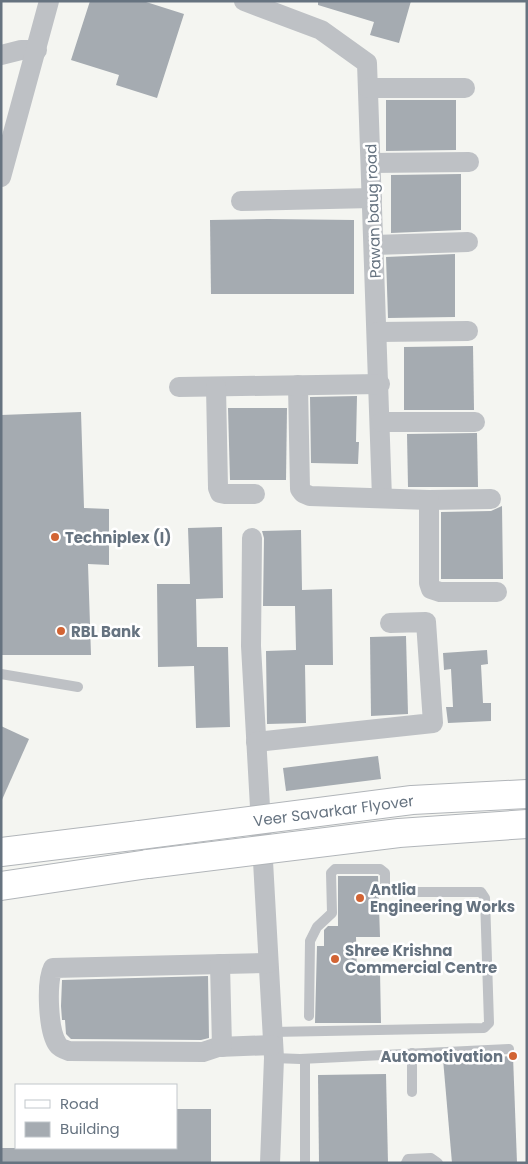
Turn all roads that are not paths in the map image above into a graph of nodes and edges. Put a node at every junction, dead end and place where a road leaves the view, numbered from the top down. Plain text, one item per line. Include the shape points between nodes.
1 (49, 1) edge
2 (244, 1) edge
3 (37, 50) junction
4 (1, 55) edge
5 (368, 88) junction
6 (465, 88) dead end
7 (469, 162) dead end
8 (371, 163) junction
9 (1, 177) edge
10 (372, 198) junction
11 (241, 201) dead end
12 (468, 242) dead end
13 (374, 245) junction
14 (468, 331) dead end
15 (378, 332) junction
16 (380, 384) junction
17 (298, 385) junction
18 (216, 386) junction
19 (179, 387) dead end
20 (381, 422) junction
21 (475, 422) dead end
22 (255, 494) dead end
23 (382, 498) junction
24 (491, 499) dead end
25 (429, 500) junction
26 (252, 538) dead end
27 (497, 592) dead end
28 (390, 623) dead end
29 (1, 674) edge
30 (78, 687) dead end
31 (256, 742) junction
32 (527, 794) edge
33 (527, 824) edge
34 (1, 852) edge
35 (96, 856) junction
36 (1, 862) edge
37 (1, 873) edge
38 (1, 886) edge
39 (268, 963) junction
40 (220, 964) junction
41 (309, 1016) dead end
42 (273, 1045) junction
43 (222, 1047) junction
44 (509, 1049) dead end
45 (412, 1053) junction
46 (305, 1059) junction
47 (412, 1092) dead end
48 (270, 1163) edge
49 (305, 1163) edge
50 (406, 1163) edge
51 (438, 1163) edge

1 - 3 street
2 - 5 street, Pawan baug road via 321,30 367,62
3 - 4 street
3 - 9 street
5 - 6 street
5 - 8 street, Pawan baug road
7 - 8 street
8 - 10 street, Pawan baug road
10 - 11 street
10 - 13 street, Pawan baug road
12 - 13 street
13 - 15 street, Pawan baug road
14 - 15 street
15 - 16 street, Pawan baug road
16 - 17 street
16 - 20 street, Pawan baug road
17 - 18 street
17 - 23 street via 300,489 310,496
18 - 19 street
18 - 22 street via 218,488 224,494
20 - 21 street
20 - 23 street, Pawan baug road
23 - 25 street
24 - 25 street
25 - 27 street via 431,589 440,592
26 - 31 street via 251,646
28 - 31 street via 426,622 433,723
29 - 30 lane
31 - 39 street
32 - 35 main road, Veer Savarkar Flyover, bridge via 412,800 140,835
33 - 35 main road, Veer Savarkar Flyover, bridge via 399,833 148,864
34 - 35 main road
35 - 36 main road via 67,854
35 - 37 main road
35 - 38 main road
39 - 40 street
39 - 42 street
40 - 43 street
40 - 43 street via 53,968 48,976 50,1025 58,1046 69,1051 203,1052
41 - 42 lane via 310,941 316,927 332,913 331,873 335,869 380,869 385,873 385,888 390,892 480,892 485,898 489,1024 484,1028
42 - 43 street
42 - 46 lane
42 - 48 street
44 - 45 lane
45 - 46 lane
45 - 47 lane
46 - 49 lane
50 - 51 lane via 408,1159 431,1158

